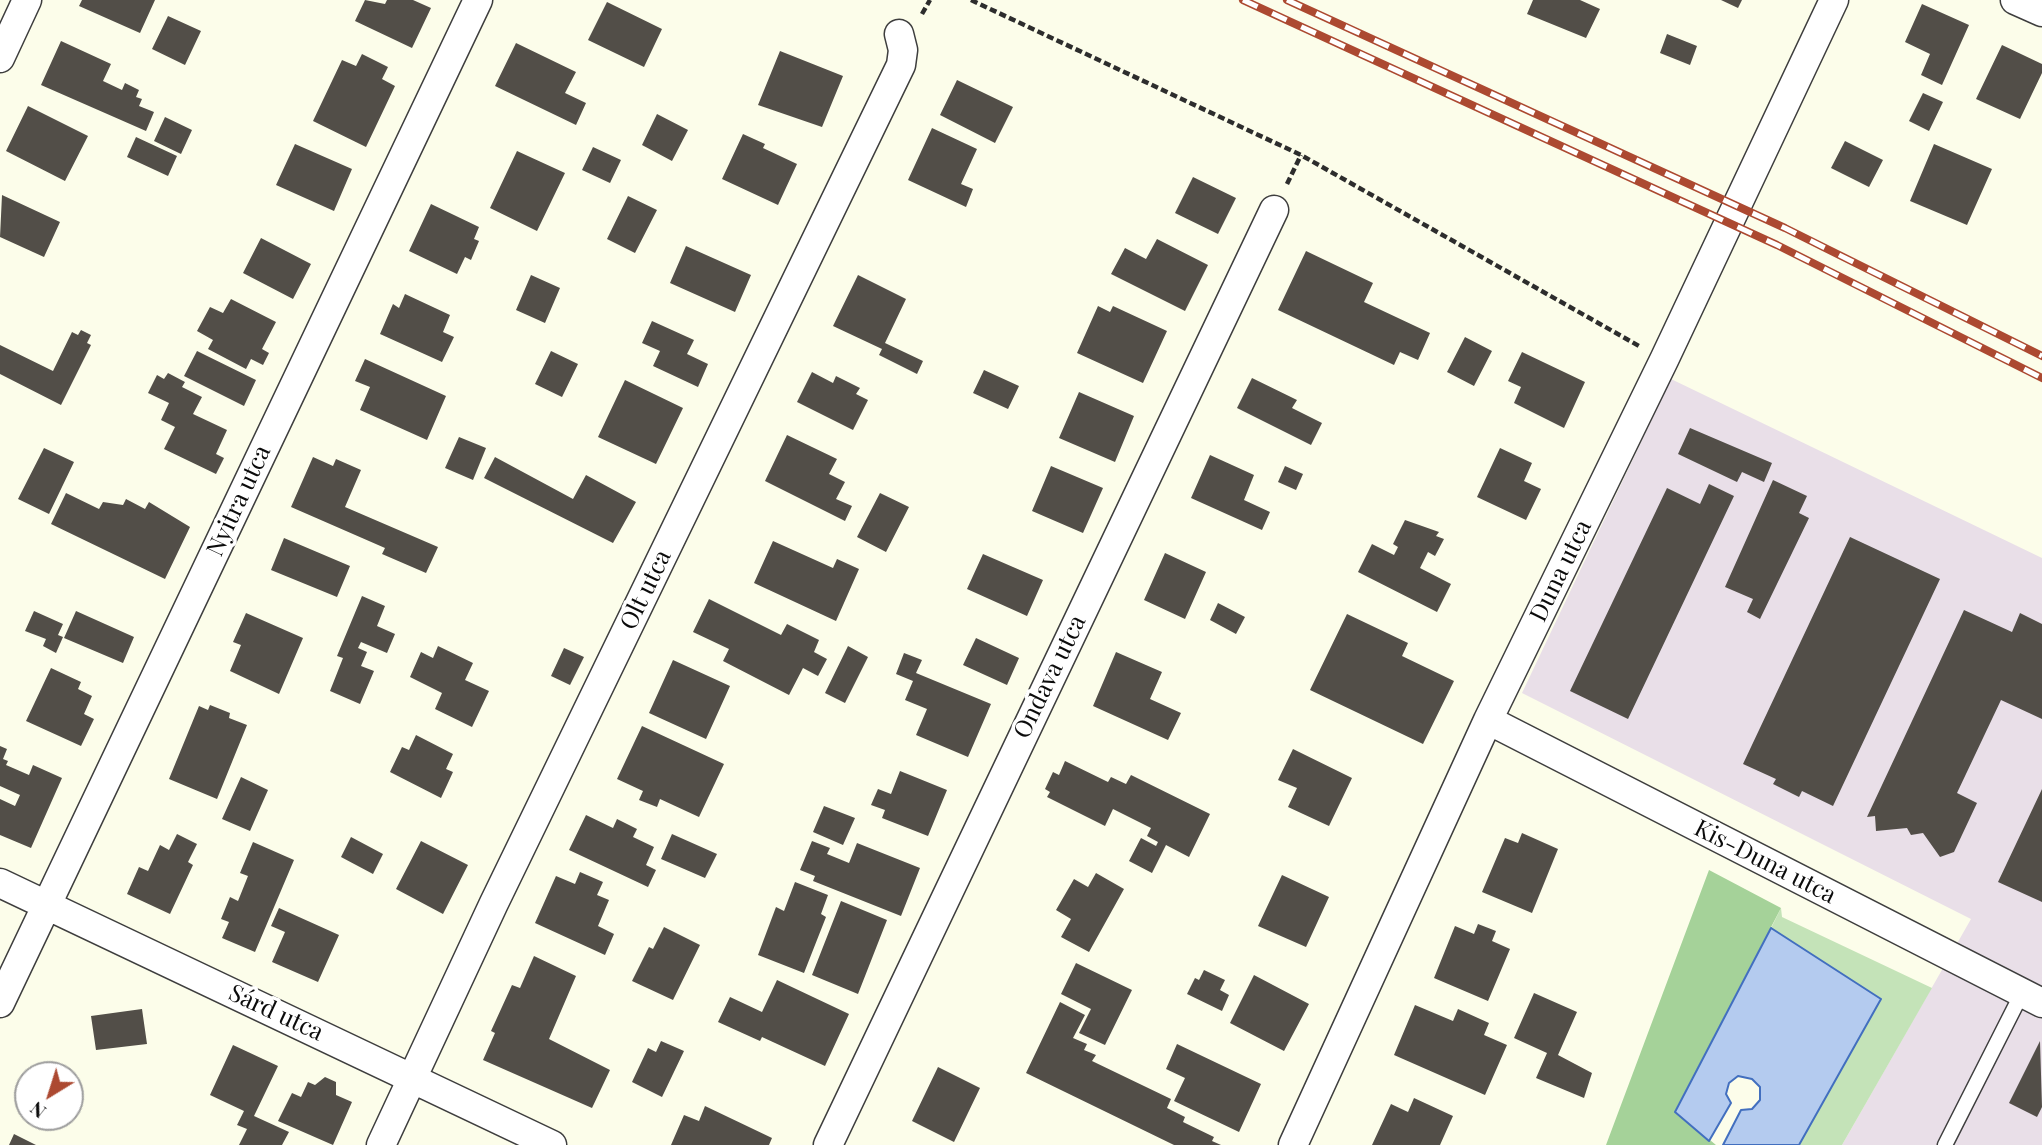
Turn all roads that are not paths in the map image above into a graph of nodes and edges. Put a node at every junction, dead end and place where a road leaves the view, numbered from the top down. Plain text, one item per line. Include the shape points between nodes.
1 (27, 0) edge
2 (478, 0) edge
3 (1834, 0) edge
4 (2015, 0) edge
5 (2042, 12) edge
6 (899, 34) dead end
7 (0, 58) edge
8 (1274, 210) dead end
9 (1488, 720) junction
10 (0, 883) edge
11 (47, 905) junction
12 (2032, 998) edge
13 (0, 1003) edge
14 (413, 1078) junction
15 (381, 1145) edge
16 (552, 1145) edge
17 (828, 1145) edge
18 (1293, 1145) edge
19 (1945, 1145) edge

1 - 7 street
2 - 11 street, Nyitra utca
3 - 9 street, Duna utca
4 - 5 street
6 - 14 street, Olt utca via 901,65
8 - 17 street, Ondava utca
9 - 12 street, Kis-Duna utca
9 - 18 street, Duna utca
10 - 11 street, Sárd utca
11 - 13 street, Nyitra utca
11 - 14 street, Sárd utca
12 - 19 lane
14 - 15 street, Olt utca
14 - 16 street, Sárd utca

